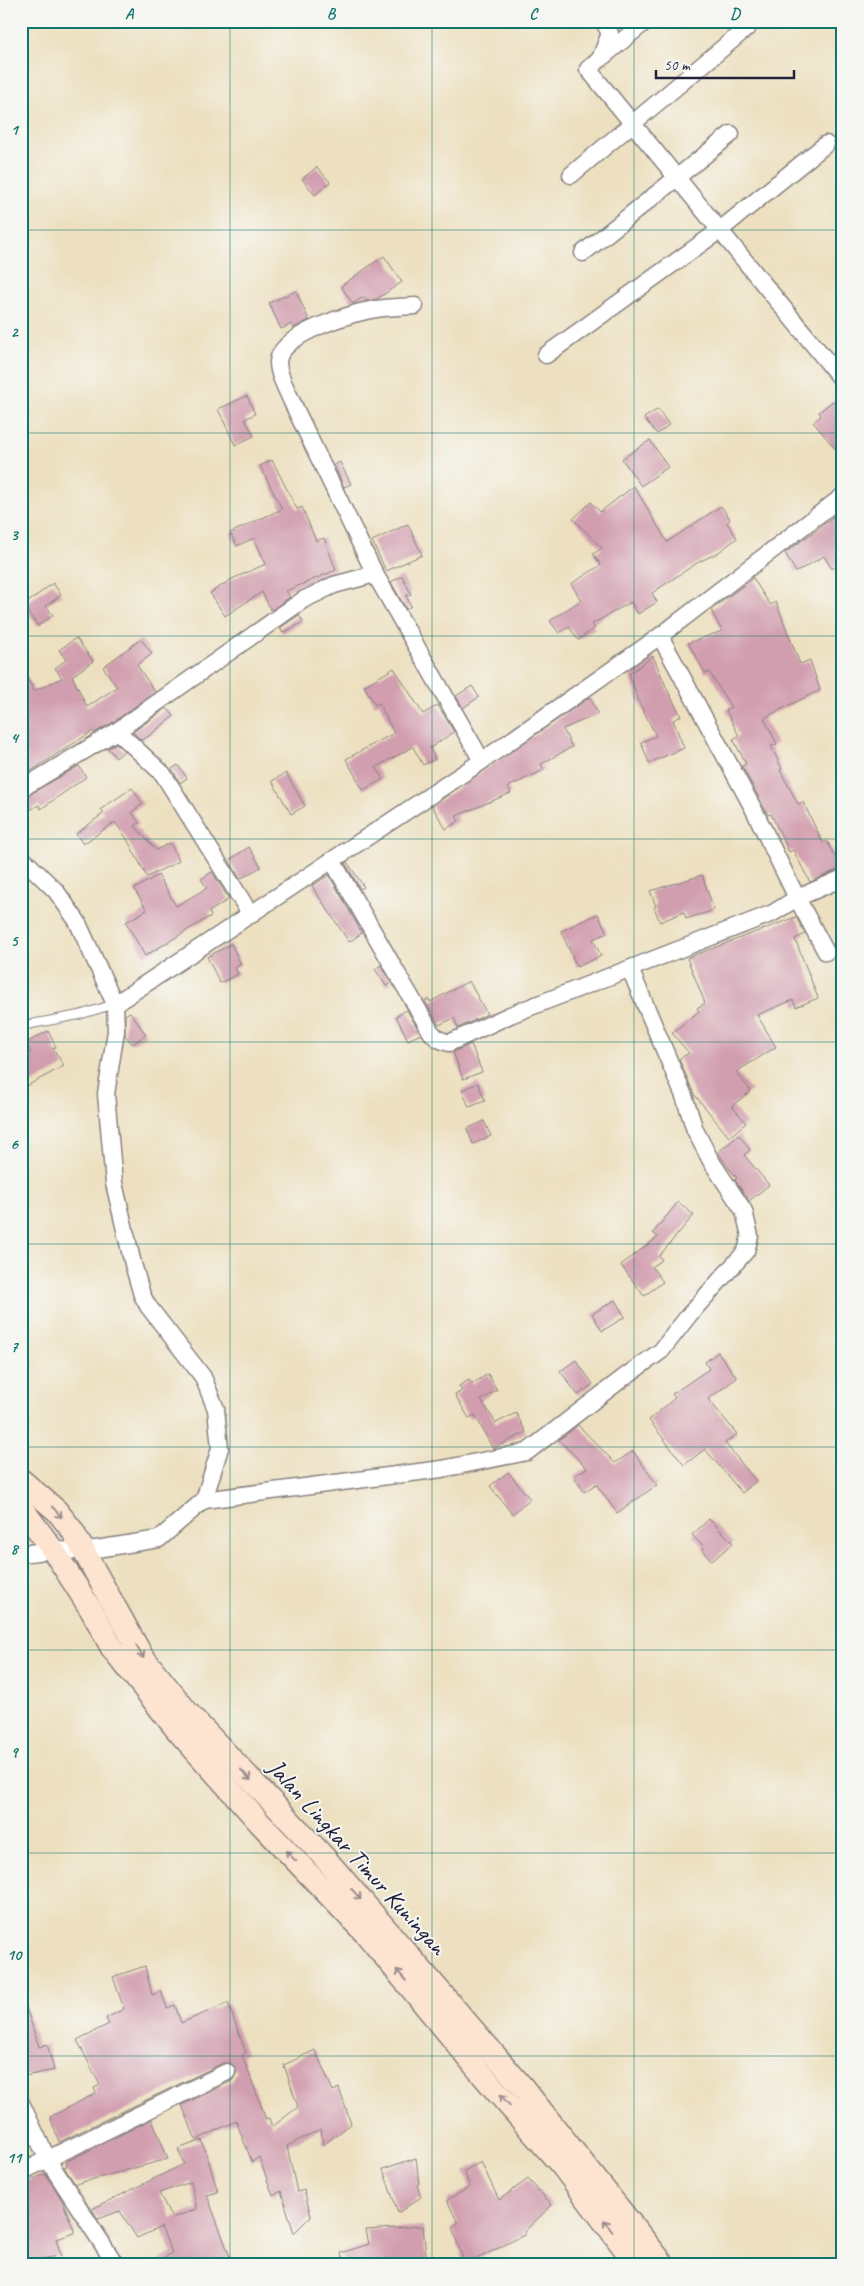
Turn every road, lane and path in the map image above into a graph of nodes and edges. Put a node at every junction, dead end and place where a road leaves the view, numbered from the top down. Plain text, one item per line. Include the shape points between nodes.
1 (603, 21) edge
2 (646, 21) edge
3 (749, 26) dead end
4 (600, 59) junction
5 (633, 124) junction
6 (731, 134) dead end
7 (826, 144) dead end
8 (571, 175) dead end
9 (677, 179) junction
10 (720, 230) junction
11 (583, 253) dead end
12 (415, 306) dead end
13 (546, 355) dead end
14 (843, 381) edge
15 (843, 496) edge
16 (375, 574) junction
17 (660, 636) junction
18 (117, 731) junction
19 (482, 761) junction
20 (21, 789) edge
21 (21, 856) edge
22 (333, 862) junction
23 (843, 878) edge
24 (797, 898) junction
25 (251, 915) junction
26 (826, 952) dead end
27 (630, 969) junction
28 (115, 1004) junction
29 (21, 1026) edge
30 (21, 1480) edge
31 (204, 1500) junction
32 (21, 1507) edge
33 (53, 1550) junction
34 (84, 1551) junction
35 (21, 1554) edge
36 (227, 2072) dead end
37 (21, 2103) edge
38 (48, 2160) junction
39 (21, 2172) edge
40 (116, 2265) edge
41 (637, 2265) edge
42 (664, 2265) edge

1 - 4 street via 610,33
2 - 4 street
3 - 5 street
4 - 5 street via 588,69
5 - 8 street
5 - 9 street
6 - 9 street
7 - 10 street
9 - 10 street
9 - 11 street
10 - 13 street
10 - 14 street
12 - 16 street via 375,309 331,320 292,341 278,361 296,411
15 - 17 street
16 - 18 street via 334,585 303,600
16 - 19 street
17 - 19 street
17 - 24 street via 753,808
18 - 20 street
18 - 25 street via 163,774
19 - 22 street
21 - 28 street via 56,891 77,921
22 - 25 street
22 - 27 street via 438,1040 449,1043 510,1015
23 - 24 street
24 - 26 street
24 - 27 street via 773,913
25 - 28 street
27 - 31 street via 684,1096 695,1130 710,1161 744,1211 750,1236 746,1251 661,1351 527,1452 442,1470
28 - 29 lane
28 - 31 street via 116,1032 106,1094 114,1183 142,1295 203,1377 216,1410 220,1448
30 -> 34 main road, Jalan Lingkar Timur Kuningan via 57,1511
31 - 34 street via 159,1539
32 - 33 main road, Jalan Lingkar Timur Kuningan
33 - 34 street
33 - 35 street
41 -> 33 main road, Jalan Lingkar Timur Kuningan via 563,2167 367,1935 177,1730 112,1648
34 -> 42 main road, Jalan Lingkar Timur Kuningan via 142,1656 182,1706 323,1856 524,2089
36 - 38 street
37 - 38 street
38 - 39 street
38 - 40 street

